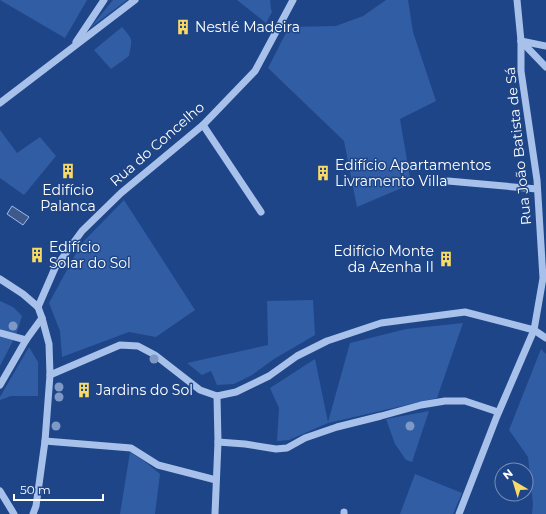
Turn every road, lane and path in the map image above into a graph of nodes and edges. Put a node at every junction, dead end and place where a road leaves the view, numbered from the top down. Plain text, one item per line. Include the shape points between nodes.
1 (104, 0) edge
2 (135, 0) edge
3 (293, 0) edge
4 (517, 0) edge
5 (522, 41) junction
6 (74, 46) junction
7 (546, 46) edge
8 (546, 67) edge
9 (0, 103) edge
10 (202, 125) junction
11 (448, 181) dead end
12 (537, 189) junction
13 (261, 212) dead end
14 (0, 279) edge
15 (38, 307) junction
16 (42, 318) junction
17 (534, 330) junction
18 (0, 333) edge
19 (546, 338) edge
20 (26, 340) junction
21 (50, 375) junction
22 (0, 384) edge
23 (217, 396) junction
24 (498, 412) junction
25 (45, 441) junction
26 (218, 442) junction
27 (216, 480) junction
28 (0, 491) edge
29 (14, 514) edge
30 (33, 514) edge
31 (215, 514) edge
32 (460, 514) edge

1 - 6 street
2 - 6 street
3 - 10 street, Rua do Concelho via 255,71
4 - 5 street, Rua João Batista de Sá
5 - 7 street
5 - 8 street
5 - 12 street, Rua João Batista de Sá via 521,71
6 - 9 street
10 - 13 street
10 - 15 street, Rua do Concelho via 121,193 82,231 55,268
11 - 12 street
12 - 17 street, Rua João Batista de Sá via 543,278
14 - 15 street
15 - 16 street
16 - 20 street
16 - 21 street via 49,344
17 - 19 street
17 - 23 street via 465,312 380,323 327,341 297,356 269,376 236,392
17 - 24 street, Rua João Batista de Sá
18 - 20 street
20 - 22 street
21 - 23 street via 120,345 138,346 155,355 200,390
21 - 25 street
23 - 26 street
24 - 26 street via 465,401 445,401 337,427 305,438 287,448
24 - 32 street, Rua João Batista de Sá
25 - 27 street via 131,448 158,465
25 - 30 street
26 - 27 street
27 - 31 street
28 - 29 street

